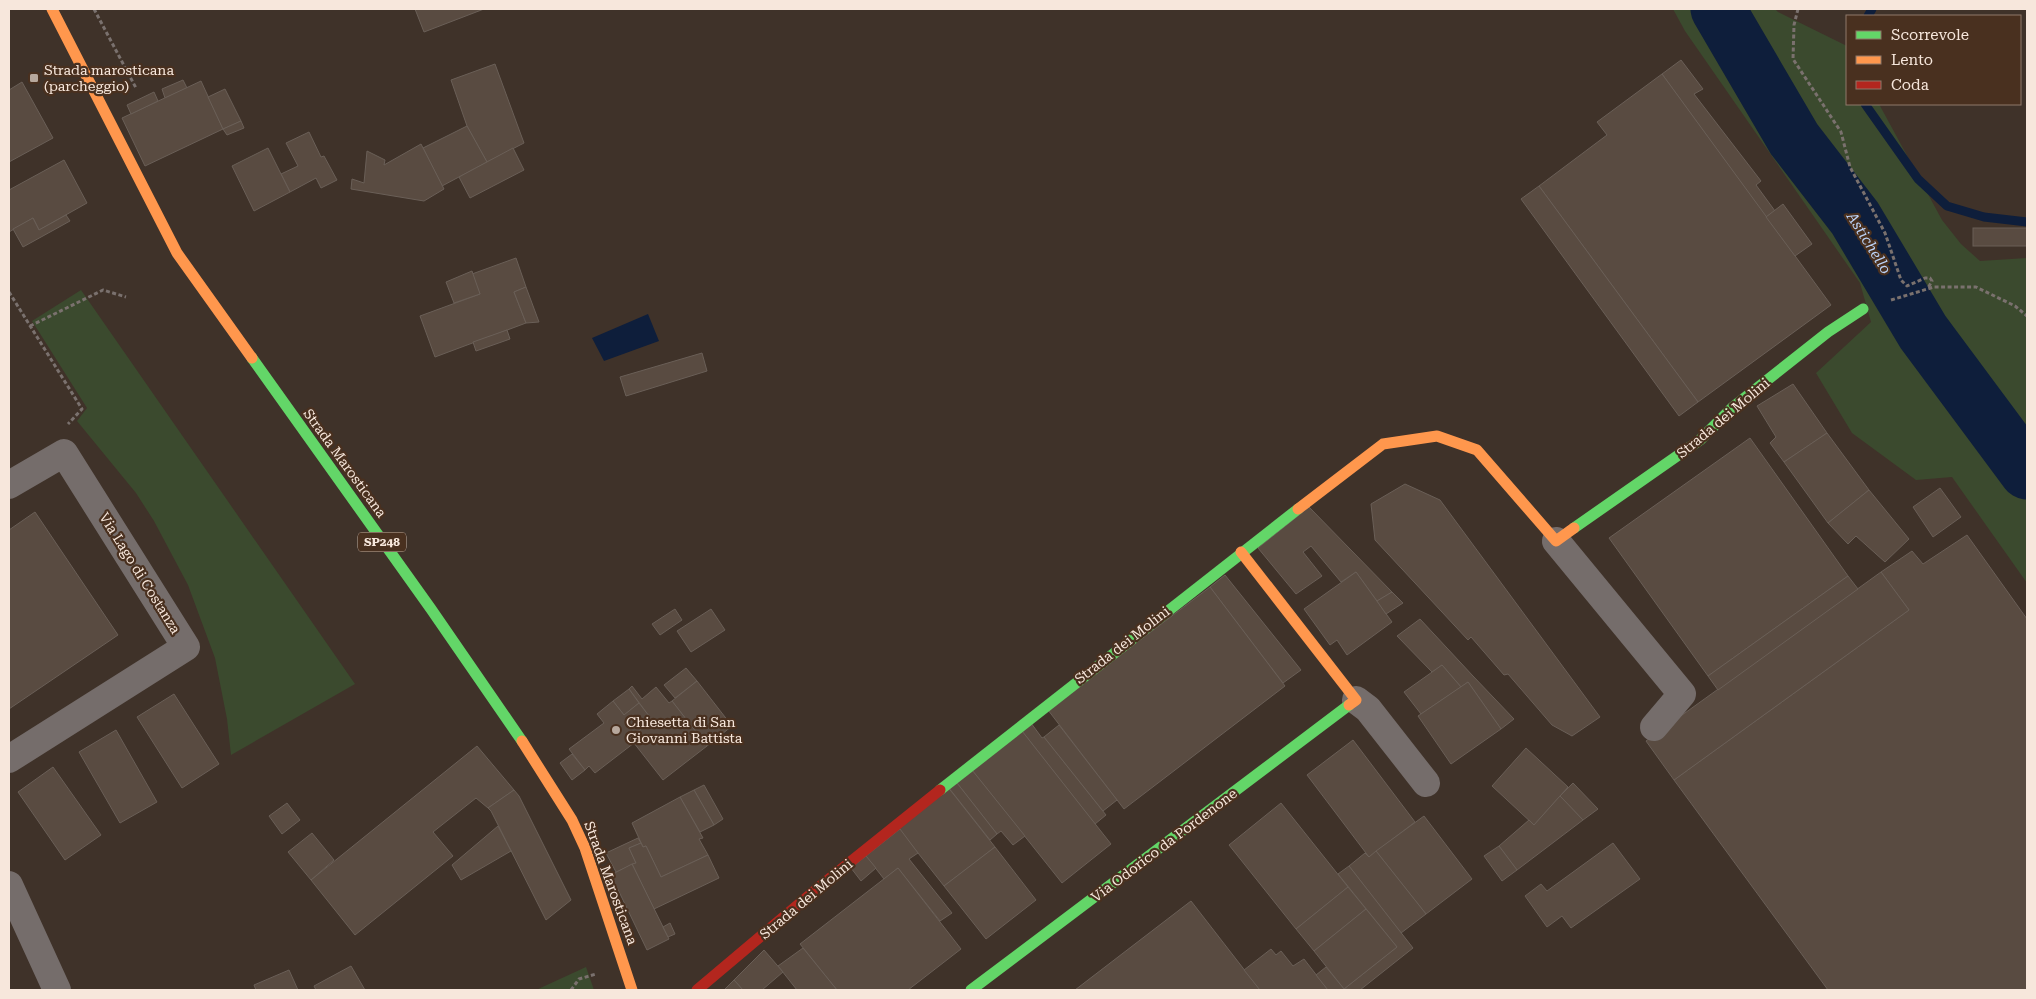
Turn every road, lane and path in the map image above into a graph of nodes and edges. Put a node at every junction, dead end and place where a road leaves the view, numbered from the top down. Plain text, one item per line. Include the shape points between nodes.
1 (52, 9) edge
2 (94, 9) edge
3 (1798, 9) edge
4 (136, 88) dead end
5 (1925, 288) junction
6 (9, 292) edge
7 (126, 297) dead end
8 (1863, 309) joint
9 (2027, 316) edge
10 (30, 326) junction
11 (64, 429) dead end
12 (9, 485) edge
13 (1556, 541) junction
14 (1240, 552) junction
15 (1356, 700) junction
16 (1654, 726) dead end
17 (9, 758) edge
18 (1426, 783) dead end
19 (9, 884) edge
20 (57, 990) edge
21 (632, 990) edge
22 (697, 990) edge
23 (971, 990) edge

1 - 21 street, Strada Marosticana / SP248 via 178,254 431,609 539,765 572,820 609,916
2 - 4 path
3 - 5 path via 1794,25 1794,58 1841,132 1850,167 1885,233 1901,280 1907,286 1930,278 1932,281
5 - 8 path
5 - 9 path via 1976,287 2015,306
6 - 10 path
7 - 10 path via 103,290
8 - 13 street, Strada dei Molini via 1828,332 1733,407 1700,440
10 - 11 path via 82,409
12 - 17 street, Via Lago di Costanza via 64,453 186,647
13 - 14 street, Strada dei Molini via 1478,450 1437,436 1383,444
13 - 16 street, Strada dei Molini via 1682,694
14 - 15 street
14 - 22 street, Strada dei Molini via 824,883
15 - 18 street via 1368,709
15 - 23 street, Via Odorico da Pordenone
19 - 20 street

